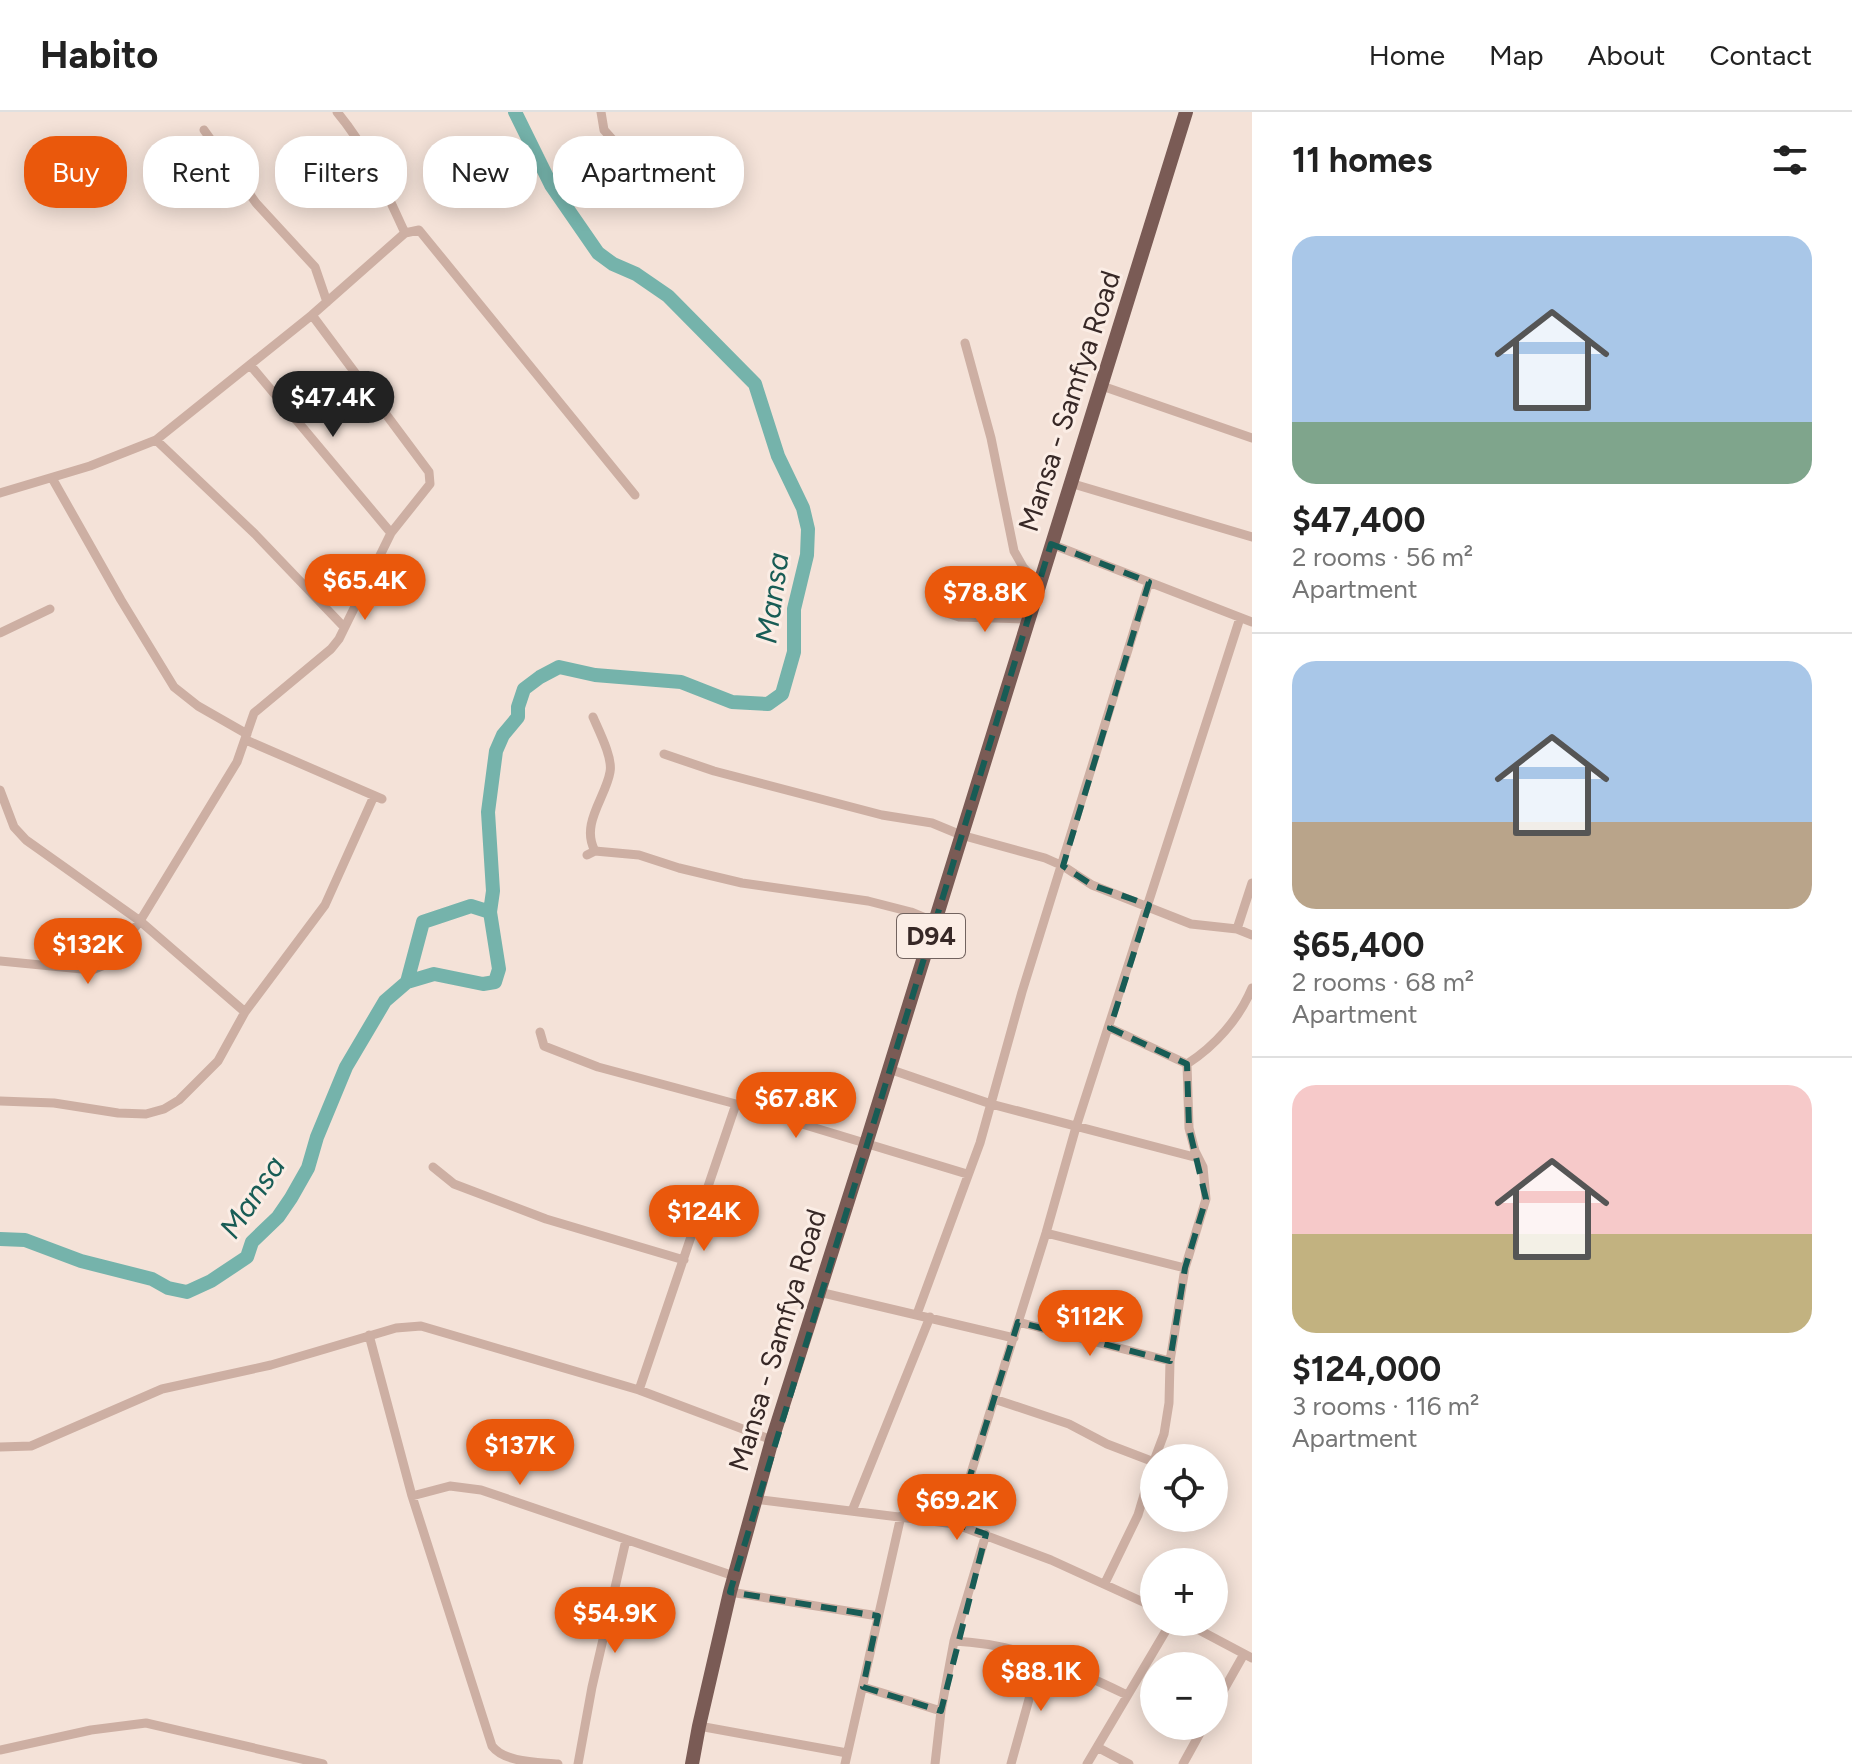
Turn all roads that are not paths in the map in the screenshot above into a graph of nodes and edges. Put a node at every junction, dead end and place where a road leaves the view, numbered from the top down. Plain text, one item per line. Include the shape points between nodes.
1 (337, 112) edge
2 (601, 112) edge
3 (1186, 112) edge
4 (204, 130) dead end
5 (609, 136) edge
6 (405, 233) junction
7 (327, 302) junction
8 (312, 315) junction
9 (965, 343) dead end
10 (251, 366) junction
11 (1102, 386) junction
12 (1252, 438) edge
13 (156, 440) junction
14 (52, 478) junction
15 (1070, 483) junction
16 (0, 493) edge
17 (635, 495) dead end
18 (391, 533) junction
19 (1252, 537) edge
20 (1051, 544) junction
21 (1149, 582) junction
22 (1038, 583) junction
23 (50, 609) dead end
24 (950, 614) dead end
25 (1240, 618) junction
26 (1028, 619) junction
27 (1252, 622) edge
28 (344, 627) junction
29 (0, 633) edge
30 (593, 717) dead end
31 (246, 737) junction
32 (664, 754) dead end
33 (0, 790) edge
34 (961, 835) junction
35 (1063, 866) junction
36 (1252, 883) edge
37 (1149, 905) junction
38 (140, 921) junction
39 (935, 922) junction
40 (1237, 929) junction
41 (1252, 935) edge
42 (0, 961) edge
43 (1252, 988) edge
44 (245, 1012) junction
45 (1110, 1028) junction
46 (540, 1032) dead end
47 (1187, 1064) junction
48 (889, 1069) junction
49 (0, 1101) edge
50 (736, 1104) junction
51 (991, 1104) junction
52 (1076, 1127) junction
53 (866, 1144) junction
54 (1198, 1158) junction
55 (433, 1167) dead end
56 (967, 1174) junction
57 (1046, 1233) junction
58 (684, 1260) junction
59 (1185, 1268) junction
60 (819, 1292) junction
61 (917, 1314) junction
62 (930, 1317) junction
63 (1018, 1322) junction
64 (369, 1335) junction
65 (1014, 1338) junction
66 (1170, 1361) junction
67 (639, 1390) junction
68 (994, 1399) junction
69 (772, 1440) junction
70 (1160, 1444) edge
71 (0, 1447) edge
72 (1140, 1455) edge
73 (412, 1496) junction
74 (754, 1499) junction
75 (1140, 1508) edge
76 (852, 1511) junction
77 (901, 1516) junction
78 (955, 1524) junction
79 (986, 1534) junction
80 (626, 1540) junction
81 (734, 1576) junction
82 (1105, 1583) junction
83 (730, 1592) junction
84 (1140, 1600) edge
85 (878, 1616) junction
86 (1163, 1636) edge
87 (1210, 1636) edge
88 (954, 1641) junction
89 (1041, 1656) junction
90 (1248, 1656) edge
91 (1228, 1686) edge
92 (863, 1687) junction
93 (1127, 1695) junction
94 (941, 1711) junction
95 (699, 1726) junction
96 (1196, 1740) edge
97 (1097, 1747) junction
98 (0, 1750) edge
99 (847, 1753) junction
100 (689, 1763) edge
101 (323, 1764) edge
102 (558, 1764) edge
103 (578, 1764) edge
104 (845, 1764) edge
105 (935, 1764) edge
106 (1011, 1764) edge
107 (1087, 1764) edge
108 (1129, 1764) edge
109 (1183, 1764) edge

1 - 6 street via 378,172
2 - 5 street
3 - 11 main road, Mansa - Samfya Road / D94
4 - 7 street via 256,203 315,267
6 - 7 street
6 - 17 street via 419,230
7 - 8 street
8 - 10 street
8 - 18 street via 429,472 430,484
9 - 22 street via 1014,551
10 - 13 street
10 - 18 street
11 - 12 street
11 - 15 main road, Mansa - Samfya Road / D94
13 - 14 street
13 - 28 street
14 - 16 street
14 - 31 street via 174,687
15 - 19 street
15 - 20 main road, Mansa - Samfya Road / D94
18 - 28 street
20 - 21 street
20 - 22 main road, Mansa - Samfya Road / D94
21 - 25 street
21 - 35 street
22 - 26 main road, Mansa - Samfya Road / D94
23 - 29 street
24 - 26 street
25 - 27 street
25 - 37 street
26 - 34 main road, Mansa - Samfya Road / D94
28 - 31 street via 331,649 260,706
30 - 39 street via 611,772 593,819 591,853 639,855 762,887 868,901
31 - 38 street via 237,762
31 - 44 street via 378,798 325,905
32 - 34 street
33 - 38 street via 14,827 26,840
34 - 35 street
34 - 39 main road, Mansa - Samfya Road / D94
35 - 37 street via 1092,885
35 - 51 street
36 - 40 street
37 - 40 street via 1191,924
37 - 45 street
38 - 42 street via 107,964 92,970
38 - 44 street
39 - 48 main road, Mansa - Samfya Road / D94
40 - 41 street
43 - 47 street via 1232,1023
44 - 49 street via 218,1061 164,1109 118,1113
45 - 47 street
45 - 52 street
46 - 50 street via 544,1046 567,1057
47 - 54 street via 1189,1128
48 - 51 street
48 - 53 main road, Mansa - Samfya Road / D94
50 - 53 street
50 - 58 street
51 - 52 street
51 - 56 street
52 - 54 street
52 - 57 street
53 - 56 street
53 - 60 main road, Mansa - Samfya Road / D94
54 - 59 street via 1206,1199
55 - 58 street via 454,1184 546,1219
56 - 61 street
57 - 59 street
57 - 63 street
58 - 67 street
59 - 66 street
60 - 61 street
60 - 69 main road, Mansa - Samfya Road / D94
61 - 62 street
62 - 65 street
62 - 76 street
63 - 65 street
63 - 66 street
64 - 67 street via 396,1328 440,1329
64 - 71 street via 271,1365 162,1389 31,1446
64 - 73 street
65 - 68 street
66 - 70 street
67 - 69 street
68 - 72 street
68 - 78 street
69 - 74 main road, Mansa - Samfya Road / D94
73 - 80 street via 462,1486
73 - 102 street via 492,1746 499,1754 520,1760
74 - 76 street
74 - 81 main road, Mansa - Samfya Road / D94
75 - 82 street
76 - 77 street
77 - 78 street
77 - 85 street
78 - 79 street
79 - 82 street
79 - 88 street
80 - 81 street
80 - 103 street
81 - 83 main road, Mansa - Samfya Road / D94
82 - 84 street
83 - 85 street
83 - 95 main road, Mansa - Samfya Road / D94
85 - 92 street
86 - 93 street
87 - 90 street
88 - 89 street
88 - 94 street
89 - 93 street
89 - 106 street
90 - 91 street
92 - 94 street
92 - 99 street
93 - 97 street
94 - 105 street
95 - 99 street
95 - 100 main road, Mansa - Samfya Road / D94
96 - 109 street
97 - 107 street
97 - 108 street
98 - 101 street via 146,1723
99 - 104 street

